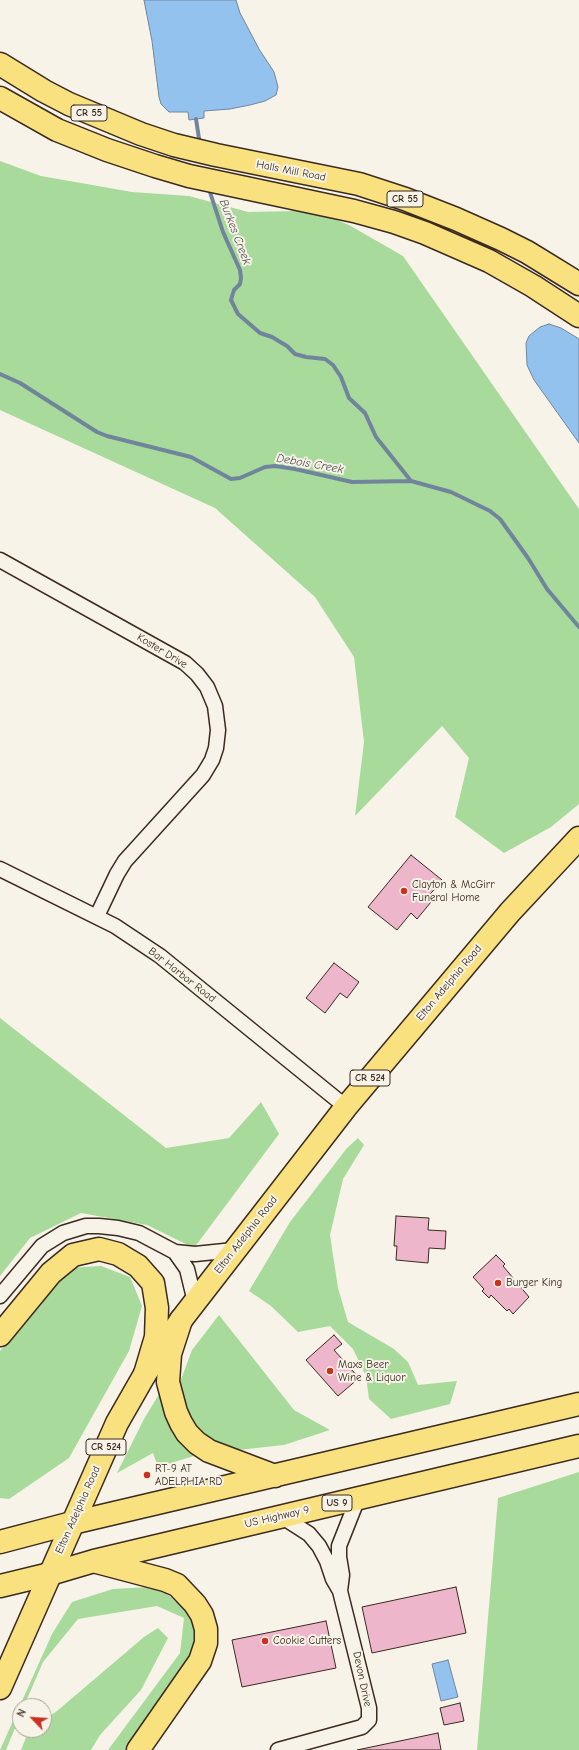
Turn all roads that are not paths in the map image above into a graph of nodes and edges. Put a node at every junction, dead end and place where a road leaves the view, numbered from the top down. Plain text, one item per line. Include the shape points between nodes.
1 (0, 64) edge
2 (0, 98) edge
3 (579, 284) edge
4 (579, 316) edge
5 (0, 560) edge
6 (579, 838) edge
7 (0, 869) edge
8 (97, 916) junction
9 (346, 1107) junction
10 (234, 1250) junction
11 (175, 1252) junction
12 (0, 1296) edge
13 (195, 1302) junction
14 (181, 1320) junction
15 (0, 1335) edge
16 (145, 1374) junction
17 (579, 1404) edge
18 (579, 1446) edge
19 (275, 1476) junction
20 (358, 1498) junction
21 (281, 1516) junction
22 (72, 1523) junction
23 (6, 1536) edge
24 (94, 1561) junction
25 (50, 1574) junction
26 (0, 1586) edge
27 (340, 1591) junction
28 (0, 1688) edge
29 (138, 1750) edge
30 (278, 1750) edge

1 - 3 main road, Halls Mill Road / CR 55 via 44,91 141,134 216,155 359,184 450,216 527,252
2 - 4 main road, CR 55 via 32,117 82,140 155,166 189,176 292,196 425,233 501,268
5 - 8 street, Koster Drive via 185,664 207,687 215,706 218,730 216,748 209,765 203,775 125,861
6 - 9 main road, Elton Adelphia Road / CR 524 via 510,912
7 - 8 street, Bar Harbor Road
8 - 9 street, Bar Harbor Road via 160,956
9 - 10 main road, Elton Adelphia Road / CR 524
10 - 11 street via 194,1254
10 - 13 main road, Elton Adelphia Road / CR 524
11 - 12 street via 139,1233 118,1228 99,1226 74,1229 42,1246
11 - 13 street via 187,1269
13 - 14 main road, Elton Adelphia Road / CR 524
14 - 16 main road, Elton Adelphia Road / CR 524
14 - 19 main road via 170,1354 168,1382 176,1412 187,1433 209,1451
15 - 16 main road via 51,1273 73,1255 99,1249 118,1254 138,1266 153,1283 157,1308 156,1337
16 - 22 main road, Elton Adelphia Road / CR 524 via 116,1423
17 - 19 main road
18 - 20 main road, US Highway 9 / US 9
19 - 22 main road
20 - 21 main road, US Highway 9 / US 9
20 - 27 street via 339,1546 338,1557 342,1574
21 - 24 main road, US Highway 9 / US 9
21 - 27 street via 309,1534 319,1546
22 - 23 main road
22 - 25 main road, Elton Adelphia Road / CR 524
24 - 25 main road, US Highway 9 / US 9
24 - 29 main road via 177,1585 195,1604 206,1629 206,1643 200,1662
25 - 26 main road, US Highway 9 / US 9
25 - 28 main road, Elton Adelphia Road / CR 524
27 - 30 street, Devon Drive via 366,1690 369,1720 356,1729

